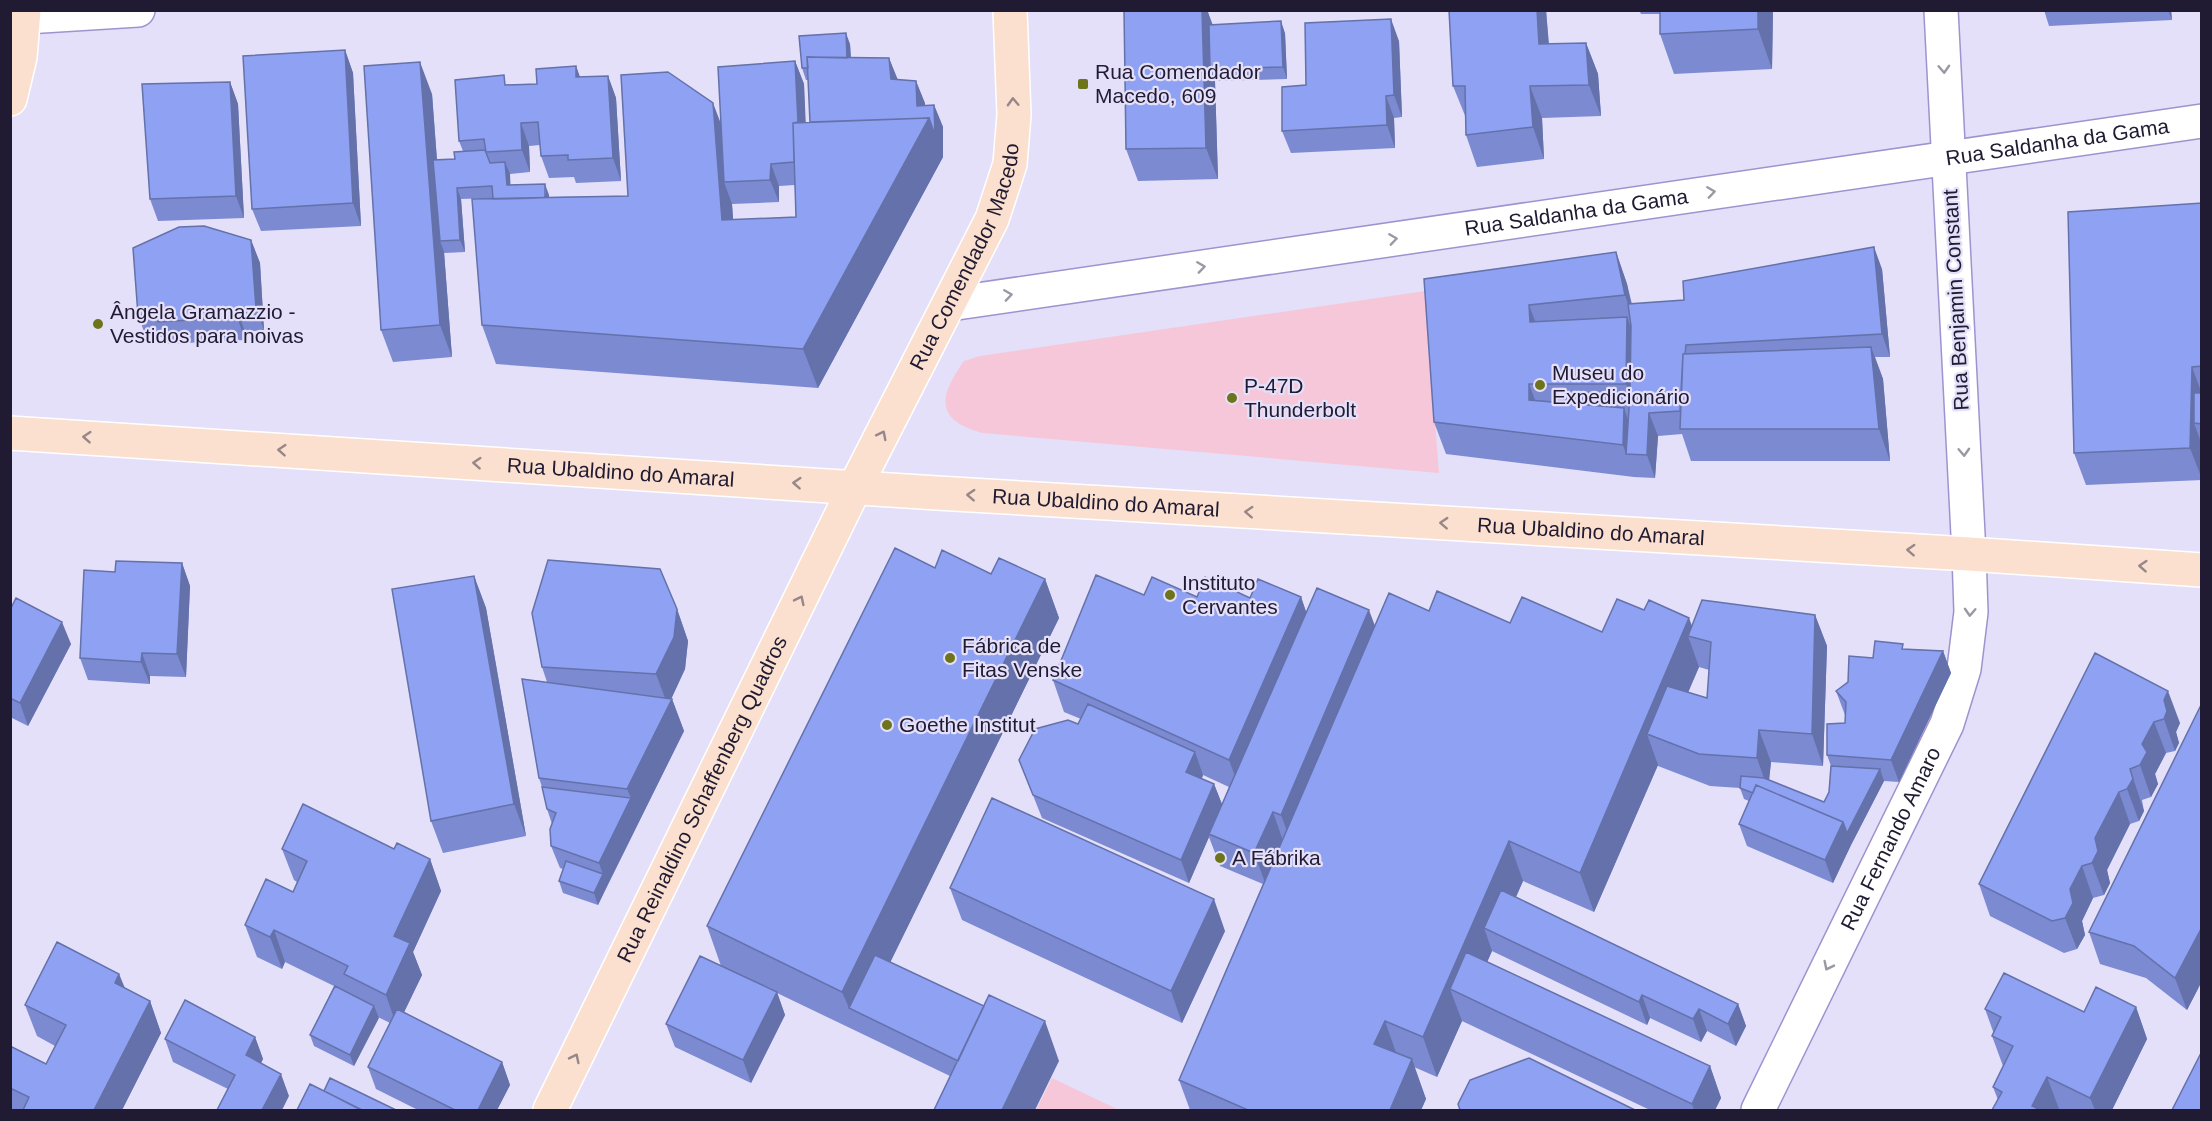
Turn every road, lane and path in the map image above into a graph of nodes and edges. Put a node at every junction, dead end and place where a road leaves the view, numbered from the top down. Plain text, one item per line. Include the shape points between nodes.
1 (138, 10) edge
2 (1010, 10) edge
3 (1941, 10) edge
4 (20, 15) edge
5 (10, 99) edge
6 (2202, 121) edge
7 (1949, 157) junction
8 (950, 304) junction
9 (10, 432) edge
10 (855, 487) junction
11 (1969, 554) junction
12 (2202, 570) edge
13 (550, 1110) edge
14 (1758, 1110) edge

1 - 4 street
8 -> 2 main road, Rua Comendador Macedo via 992,219 1010,164 1014,115
3 -> 7 street, Rua Benjamin Constant
4 - 5 main road via 20,57
6 - 7 street, Rua Saldanha da Gama
8 -> 7 street, Rua Saldanha da Gama
7 -> 11 street, Rua Benjamin Constant
10 -> 8 main road, Rua Comendador Macedo
10 -> 9 main road, Rua Ubaldino do Amaral
11 -> 10 main road, Rua Ubaldino do Amaral
13 -> 10 main road, Rua Reinaldino Schaffenberg Quadros
12 -> 11 main road, Rua Ubaldino do Amaral
11 -> 14 street, Rua Fernando Amaro via 1971,612 1964,669 1947,724

